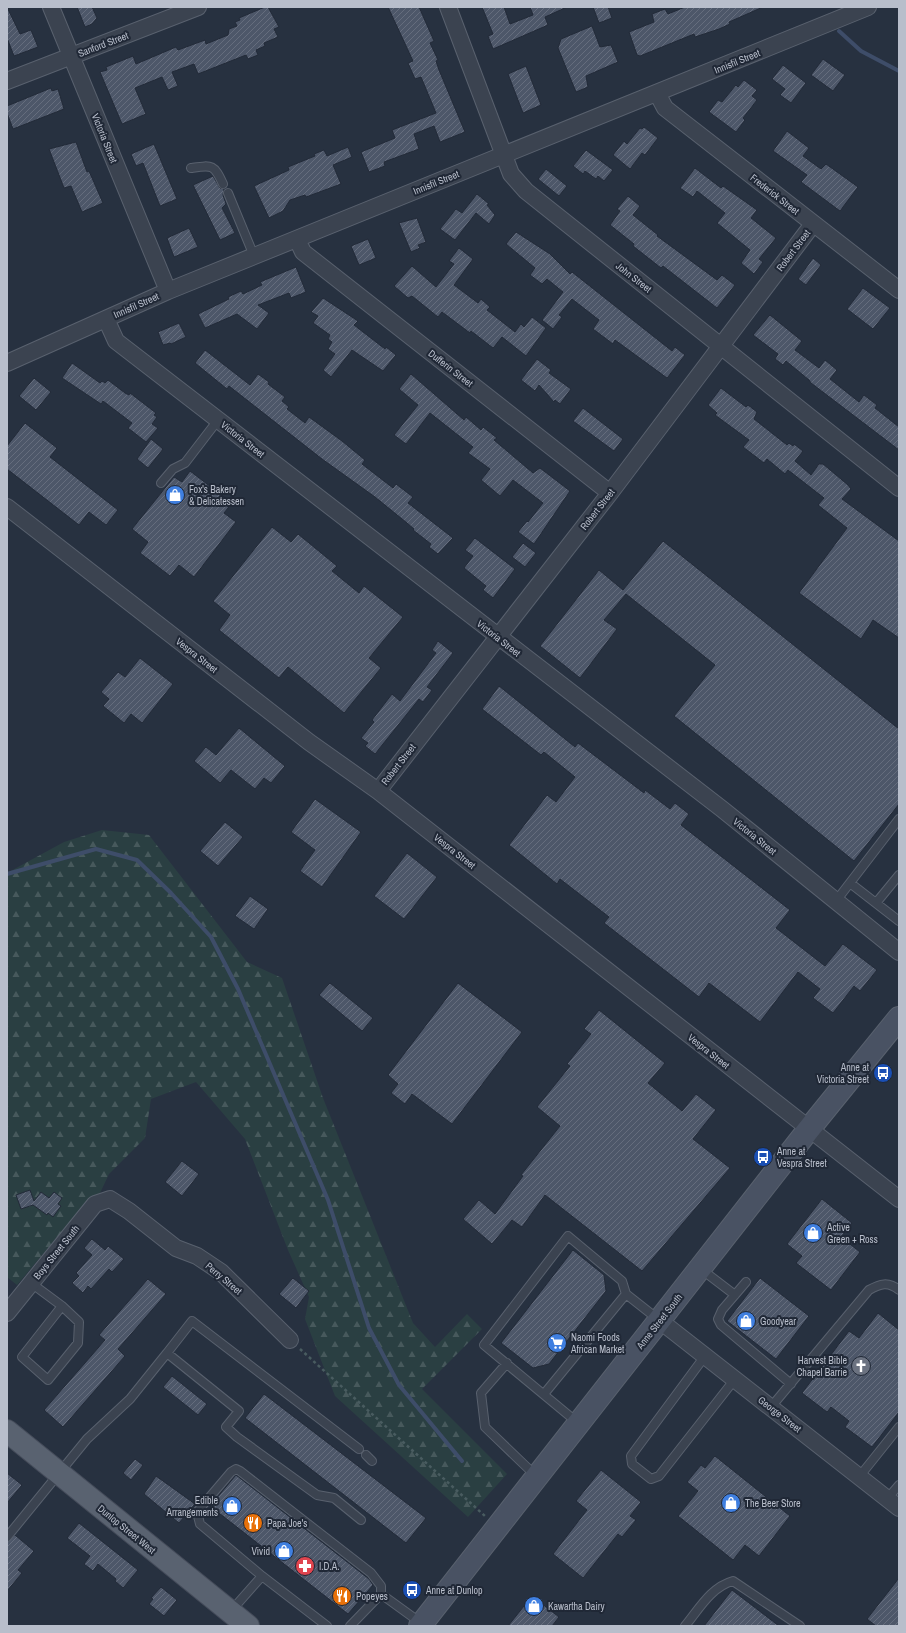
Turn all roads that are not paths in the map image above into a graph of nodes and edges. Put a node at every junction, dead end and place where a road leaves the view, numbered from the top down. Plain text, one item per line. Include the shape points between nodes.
1 (50, 7) edge
2 (198, 7) edge
3 (448, 7) edge
4 (868, 7) edge
5 (72, 56) junction
6 (7, 81) edge
7 (657, 93) junction
8 (504, 154) junction
9 (191, 168) dead end
10 (223, 184) dead end
11 (228, 193) dead end
12 (813, 224) junction
13 (297, 239) junction
14 (254, 256) junction
15 (899, 290) edge
16 (168, 291) junction
17 (106, 319) junction
18 (721, 345) junction
19 (7, 363) edge
20 (218, 420) junction
21 (161, 484) dead end
22 (899, 488) edge
23 (610, 492) junction
24 (7, 507) edge
25 (497, 636) junction
26 (378, 790) junction
27 (899, 819) edge
28 (899, 875) edge
29 (850, 883) junction
30 (836, 901) junction
31 (876, 903) junction
32 (899, 921) edge
33 (899, 952) edge
34 (899, 1018) edge
35 (809, 1129) junction
36 (110, 1199) joint
37 (899, 1199) edge
38 (701, 1269) junction
39 (746, 1282) dead end
40 (31, 1283) junction
41 (899, 1290) edge
42 (626, 1294) junction
43 (735, 1295) junction
44 (62, 1306) junction
45 (7, 1313) edge
46 (660, 1320) junction
47 (290, 1340) road end
48 (167, 1353) junction
49 (705, 1356) junction
50 (507, 1363) junction
51 (735, 1380) junction
52 (791, 1384) junction
53 (544, 1394) junction
54 (771, 1407) junction
55 (579, 1423) junction
56 (899, 1427) edge
57 (7, 1431) edge
58 (359, 1449) dead end
59 (58, 1473) junction
60 (537, 1477) junction
61 (859, 1477) junction
62 (899, 1485) edge
63 (893, 1504) edge
64 (362, 1520) dead end
65 (7, 1537) edge
66 (262, 1576) junction
67 (381, 1594) junction
68 (231, 1612) junction
69 (422, 1625) edge
70 (248, 1626) edge
71 (327, 1626) edge
72 (350, 1626) edge
73 (685, 1626) edge
74 (800, 1626) edge

1 - 5 street, Victoria Street
2 - 5 street, Sanford Street
3 - 8 street, John Street
4 - 7 street, Innisfil Street
5 - 6 street, Sanford Street
5 - 16 street, Victoria Street
7 - 8 street, Innisfil Street
7 - 12 street, Frederick Street via 665,108
8 - 13 street, Innisfil Street
8 - 18 street, John Street via 511,174 526,191
9 - 10 lane via 209,165 214,168
11 - 14 lane
12 - 15 street, Frederick Street
12 - 18 street, Robert Street
13 - 14 street, Innisfil Street
13 - 23 street, Dufferin Street via 304,252
14 - 16 street, Innisfil Street
16 - 17 street, Innisfil Street
17 - 19 street, Innisfil Street
17 - 20 street, Victoria Street via 116,341
18 - 22 street, John Street
18 - 23 street, Robert Street
20 - 21 lane via 185,462 173,469
20 - 25 street, Victoria Street
23 - 25 street, Robert Street
24 - 26 street, Vespra Street via 309,742
25 - 26 street, Robert Street
25 - 30 street, Victoria Street via 722,809
26 - 35 street, Vespra Street
27 - 29 lane
28 - 31 lane
29 - 30 lane
29 - 31 lane
30 - 33 street, Victoria Street
31 - 32 lane
34 - 35 street, Anne Street South
35 - 37 street, Vespra Street
35 - 38 street, Anne Street South
36 - 40 street, Boys Street South via 95,1204
36 - 47 street, Perry Street via 176,1248 197,1256 221,1272
38 - 43 lane
38 - 46 street, Anne Street South
39 - 43 lane
40 - 44 lane
40 - 45 street, Boys Street South
41 - 52 lane via 892,1284 869,1290
42 - 46 lane
42 - 50 lane via 622,1281 568,1236 484,1345
42 - 53 lane
43 - 52 lane via 722,1310 718,1319 721,1325
44 - 44 lane via 79,1322 78,1343 48,1380 22,1357
46 - 49 street, George Street
46 - 55 street, Anne Street South
48 - 58 lane via 192,1321
48 - 59 lane via 130,1399 87,1439
48 - 64 lane via 239,1411 226,1427 231,1432 317,1495 334,1498
49 - 51 street, George Street
49 - 51 lane via 631,1456 632,1464 651,1479 659,1476
50 - 53 lane
50 - 60 lane via 481,1393 485,1427
51 - 54 street, George Street
52 - 54 lane
53 - 55 lane
54 - 61 street, George Street
55 - 60 street, Anne Street South
56 - 61 lane
57 - 59 main road, Dunlop Street West
59 - 65 lane
59 - 68 main road, Dunlop Street West
60 - 69 street, Anne Street South
61 - 63 street, George Street
62 - 63 lane
66 - 67 lane via 200,1524 198,1517 197,1512 236,1469 371,1573 381,1586
66 - 68 lane
66 - 71 lane
67 - 69 lane
67 - 72 lane
68 - 70 main road, Dunlop Street West
73 - 74 lane via 707,1598 725,1583 733,1581

